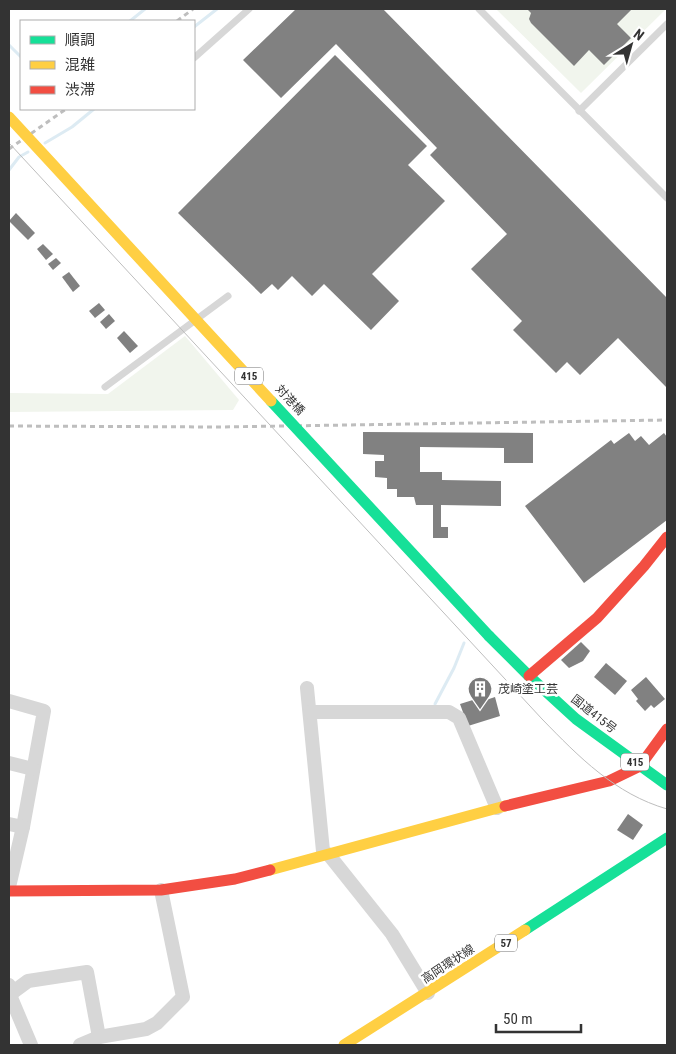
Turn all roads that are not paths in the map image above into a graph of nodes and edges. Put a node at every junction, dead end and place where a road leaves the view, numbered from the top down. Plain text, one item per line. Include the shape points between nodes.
1 (248, 9) edge
2 (479, 9) edge
3 (667, 24) edge
4 (195, 57) edge
5 (579, 111) junction
6 (9, 117) edge
7 (667, 198) edge
8 (228, 296) dead end
9 (106, 387) dead end
10 (667, 537) edge
11 (489, 636) joint
12 (529, 676) junction
13 (307, 688) dead end
14 (9, 701) edge
15 (310, 712) junction
16 (667, 729) edge
17 (9, 763) edge
18 (640, 766) junction
19 (33, 769) junction
20 (667, 785) edge
21 (497, 808) junction
22 (9, 824) edge
23 (23, 827) junction
24 (667, 838) edge
25 (329, 855) junction
26 (9, 889) edge
27 (161, 890) junction
28 (9, 991) edge
29 (428, 993) junction
30 (99, 1037) junction
31 (31, 1045) edge
32 (80, 1045) edge
33 (344, 1045) edge

1 - 4 lane
2 - 5 lane
3 - 5 lane
5 - 7 lane
6 - 11 main road, 対港橋 / 415, bridge
8 - 9 lane
10 - 12 main road via 597,618
11 - 12 main road, 国道415号 / 415
12 - 18 main road, 国道415号 / 415 via 576,719
13 - 15 street
14 - 19 street via 44,711
15 - 21 street via 449,712 460,718
15 - 25 street via 323,851
16 - 18 main road
17 - 19 street
18 - 20 main road, 国道415号 / 415
18 - 21 main road via 609,781
19 - 23 street
21 - 25 main road
22 - 23 street
23 - 26 street
24 - 29 main road, 高岡環状線 / 57
25 - 27 main road via 235,879
25 - 29 street via 392,934
26 - 27 main road
27 - 30 street via 183,997 157,1023 146,1029
28 - 30 street via 28,981 87,972
28 - 31 street
29 - 33 main road, 高岡環状線 / 57
30 - 32 street

